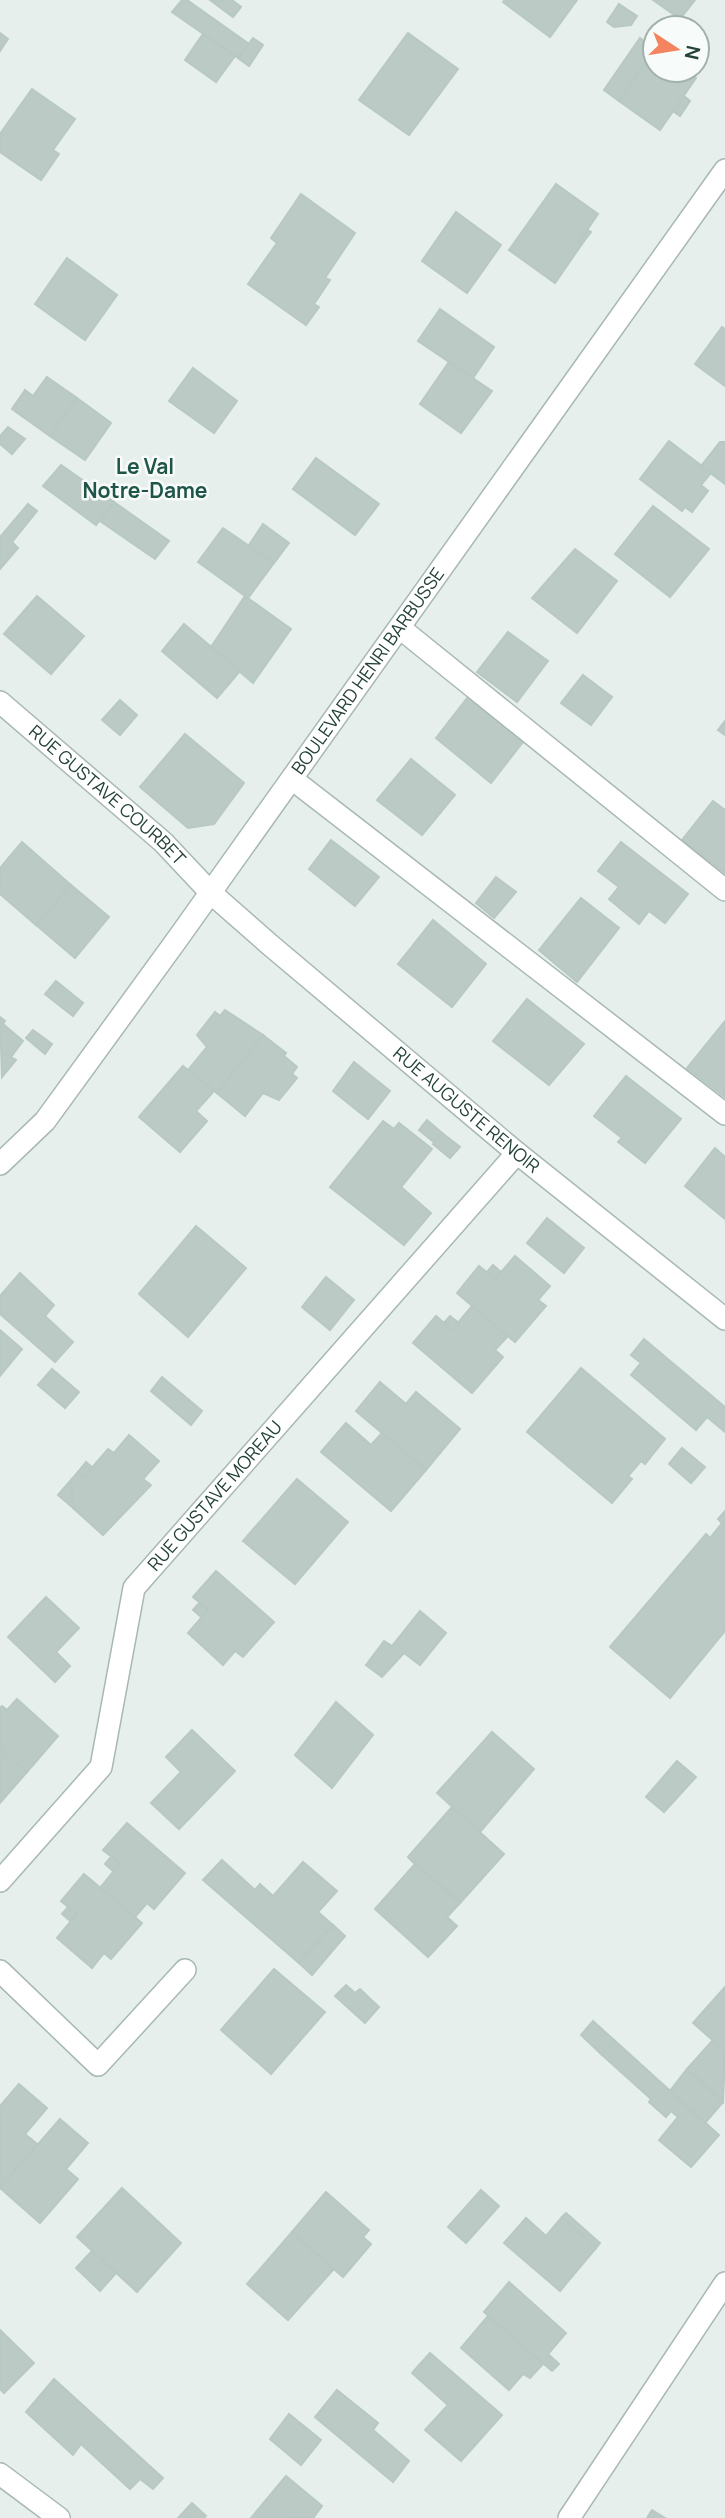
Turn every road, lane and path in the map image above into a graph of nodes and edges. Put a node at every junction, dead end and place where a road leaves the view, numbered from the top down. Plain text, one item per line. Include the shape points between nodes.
1 (725, 170) edge
2 (400, 628) junction
3 (0, 702) edge
4 (292, 779) junction
5 (725, 890) edge
6 (211, 893) junction
7 (725, 1114) edge
8 (517, 1153) junction
9 (0, 1164) edge
10 (725, 1319) edge
11 (0, 1881) edge
12 (185, 1970) dead end
13 (0, 1971) edge
14 (722, 2295) edge
15 (0, 2474) edge
16 (59, 2518) edge
17 (569, 2518) edge

1 - 2 street, BOULEVARD HENRI BARBUSSE
2 - 4 street, BOULEVARD HENRI BARBUSSE
2 - 5 street
3 - 6 street, RUE GUSTAVE COURBET via 163,842
4 - 6 street, BOULEVARD HENRI BARBUSSE
4 - 7 street
6 - 8 street, RUE AUGUSTE RENOIR
6 - 9 street, BOULEVARD HENRI BARBUSSE via 45,1121
8 - 10 street, RUE AUGUSTE RENOIR
8 - 11 street, RUE GUSTAVE MOREAU via 134,1588 101,1767
12 - 13 street via 98,2065
14 - 17 street
15 - 16 street

